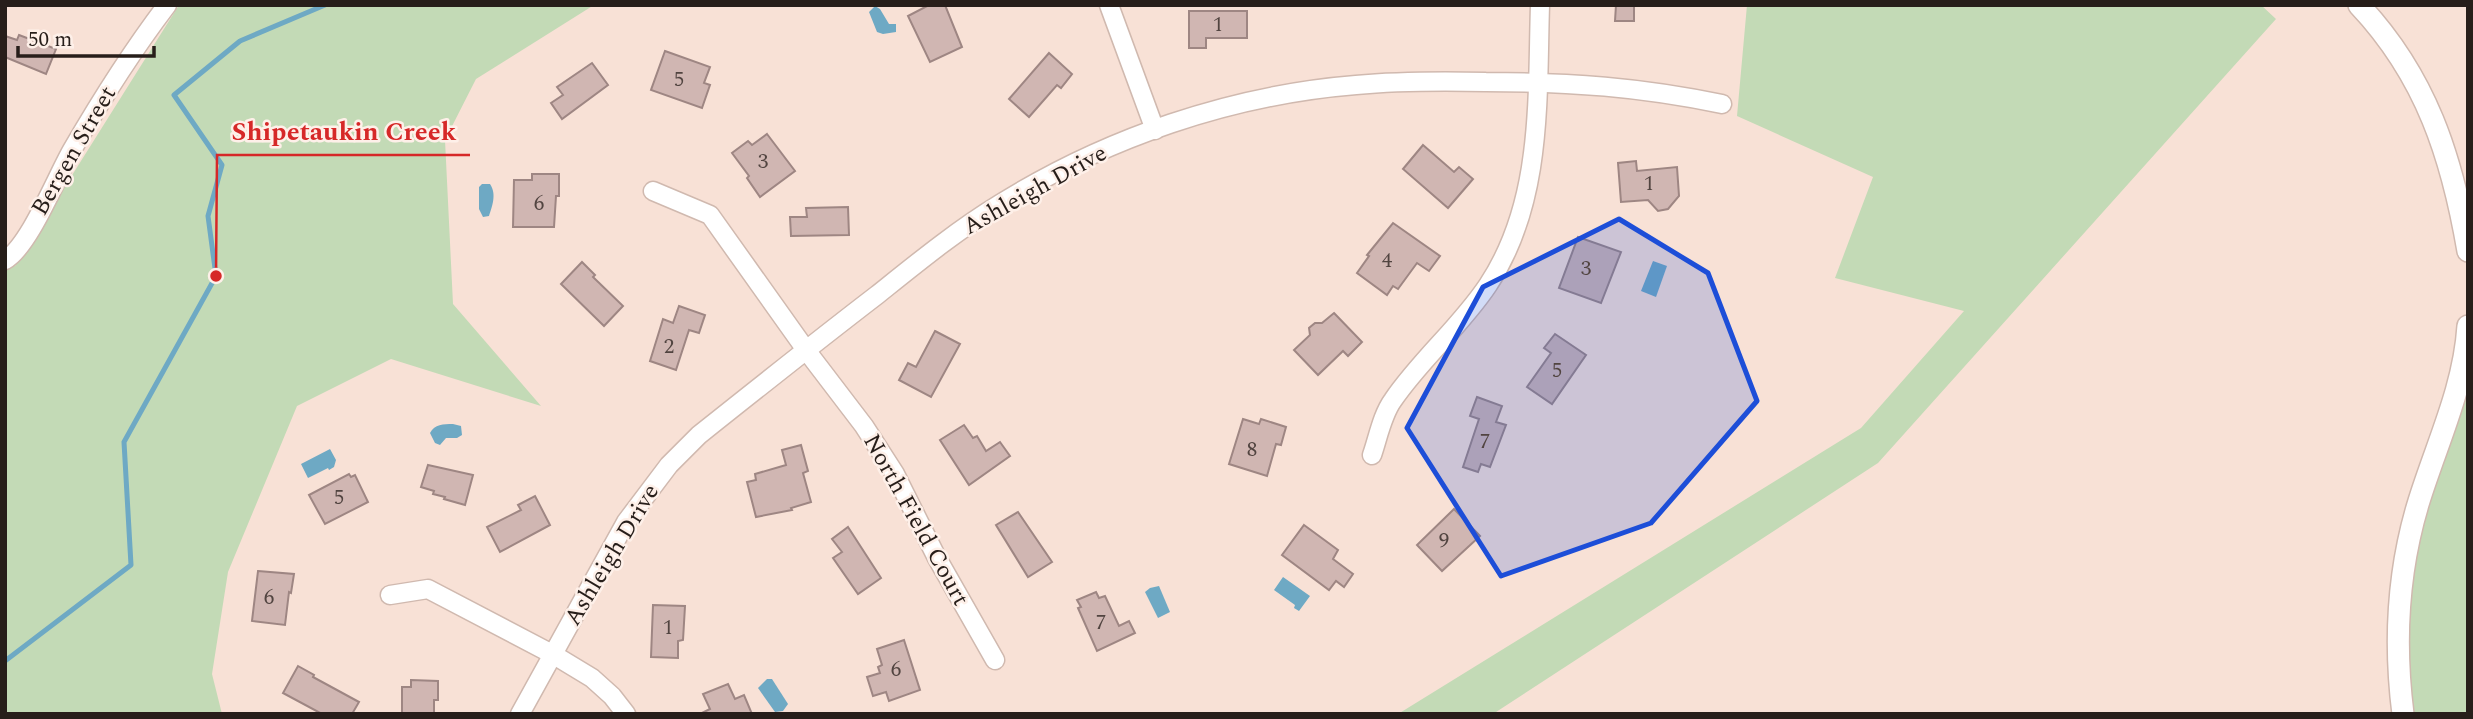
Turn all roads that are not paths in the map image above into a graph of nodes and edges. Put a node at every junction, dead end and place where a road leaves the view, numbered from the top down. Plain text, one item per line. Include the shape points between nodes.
1 (167, 5) edge
2 (1109, 5) edge
3 (1540, 5) edge
4 (2359, 5) edge
5 (1538, 82) junction
6 (1722, 104) dead end
7 (1155, 130) junction
8 (2449, 163) junction
9 (2468, 184) edge
10 (653, 191) dead end
11 (2468, 251) edge
12 (5, 260) edge
13 (2468, 326) edge
14 (806, 350) junction
15 (1372, 455) dead end
16 (390, 595) dead end
17 (554, 655) junction
18 (996, 660) dead end
19 (520, 714) edge
20 (626, 714) edge
21 (2403, 714) edge

1 - 12 street, Bergen Street via 70,152 20,248
2 - 7 street
3 - 5 street
4 - 8 street via 2414,80 2434,118
5 - 6 street, Ashleigh Drive via 1618,86
5 - 7 street, Ashleigh Drive via 1353,85 1225,108
5 - 15 street via 1529,186 1507,251 1467,314 1391,402
7 - 14 street, Ashleigh Drive via 1102,150 1000,204
8 - 9 street
8 - 11 street
10 - 14 street, North Field Court via 710,215
13 - 21 street via 2450,416 2408,545 2398,643
14 - 17 street, Ashleigh Drive via 699,435 669,465 626,522
14 - 18 street, North Field Court via 895,474
16 - 17 street via 428,589
17 - 19 street, Ashleigh Drive
17 - 20 street via 592,678

